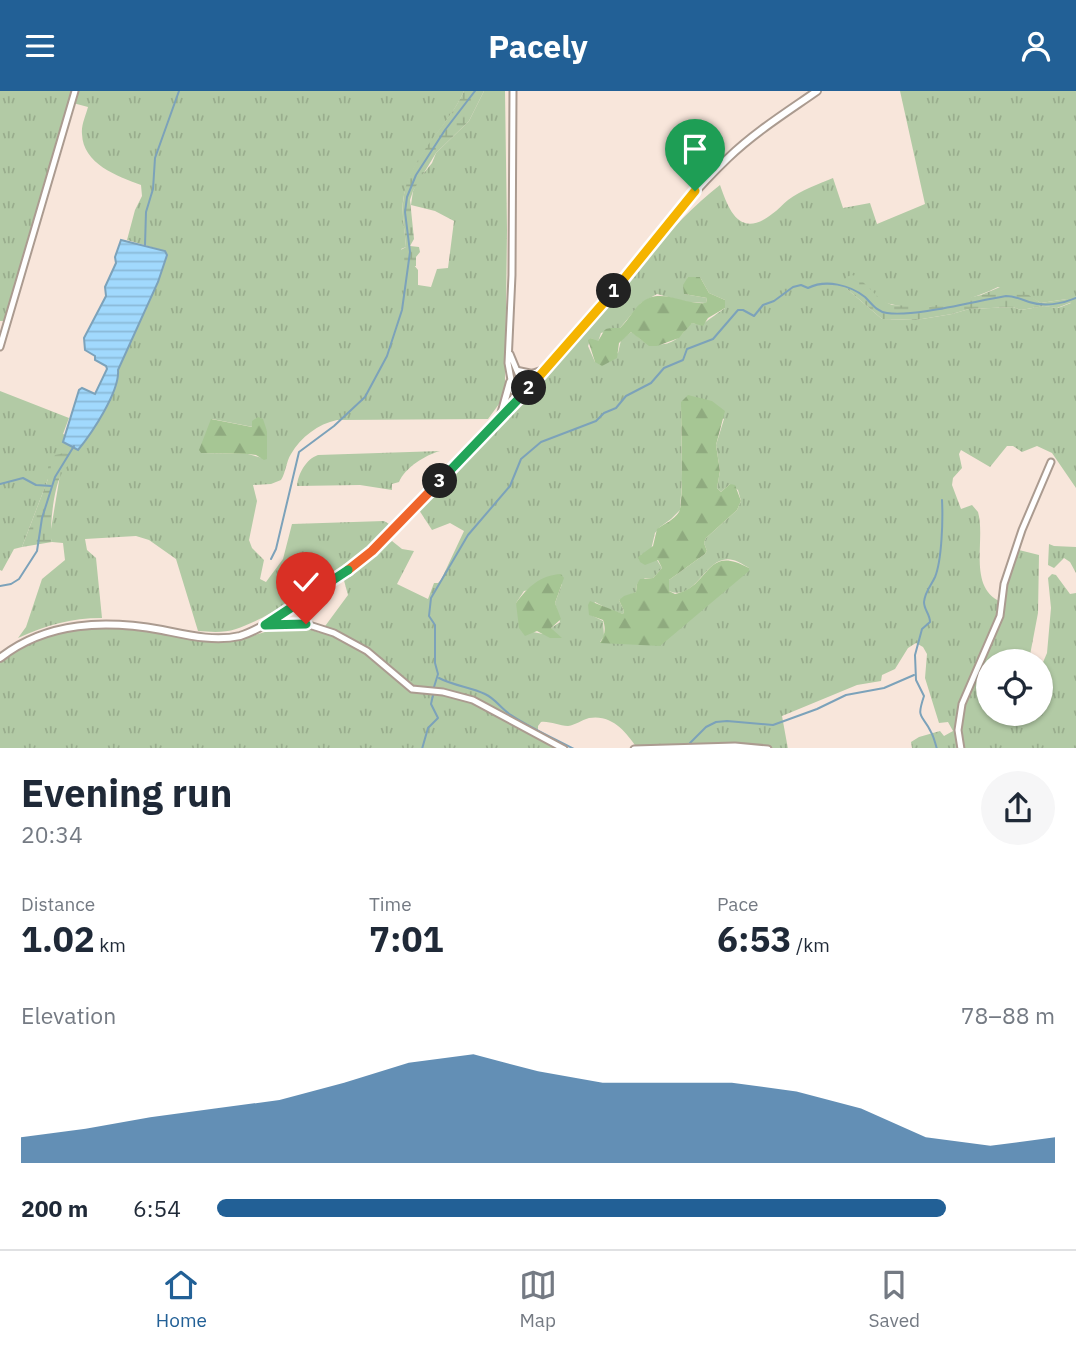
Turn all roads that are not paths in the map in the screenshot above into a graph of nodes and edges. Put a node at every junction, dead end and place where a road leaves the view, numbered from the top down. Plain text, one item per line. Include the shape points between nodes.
1 (75, 91) edge
2 (513, 91) edge
3 (817, 91) edge
4 (0, 347) edge
5 (510, 354) junction
6 (546, 369) junction
7 (518, 371) junction
8 (510, 382) junction
9 (523, 394) junction
10 (499, 419) junction
11 (1051, 462) dead end
12 (265, 625) junction
13 (0, 658) edge
14 (564, 748) edge
15 (634, 748) edge
16 (768, 748) edge
17 (961, 748) edge

1 - 4 street
2 - 5 street
3 - 6 main road via 730,156 695,191
5 - 7 street
5 - 8 street
6 - 7 main road via 532,374
6 - 9 main road
7 - 9 street
8 - 9 street via 513,391
8 - 10 main road
9 - 10 main road
10 - 12 main road via 372,551
11 - 17 street via 1004,583 1000,616 962,704
12 - 13 main road via 240,636 205,638 126,624 81,625 37,637
12 - 14 street via 306,624 334,633 367,651 412,689 473,699
15 - 16 street

